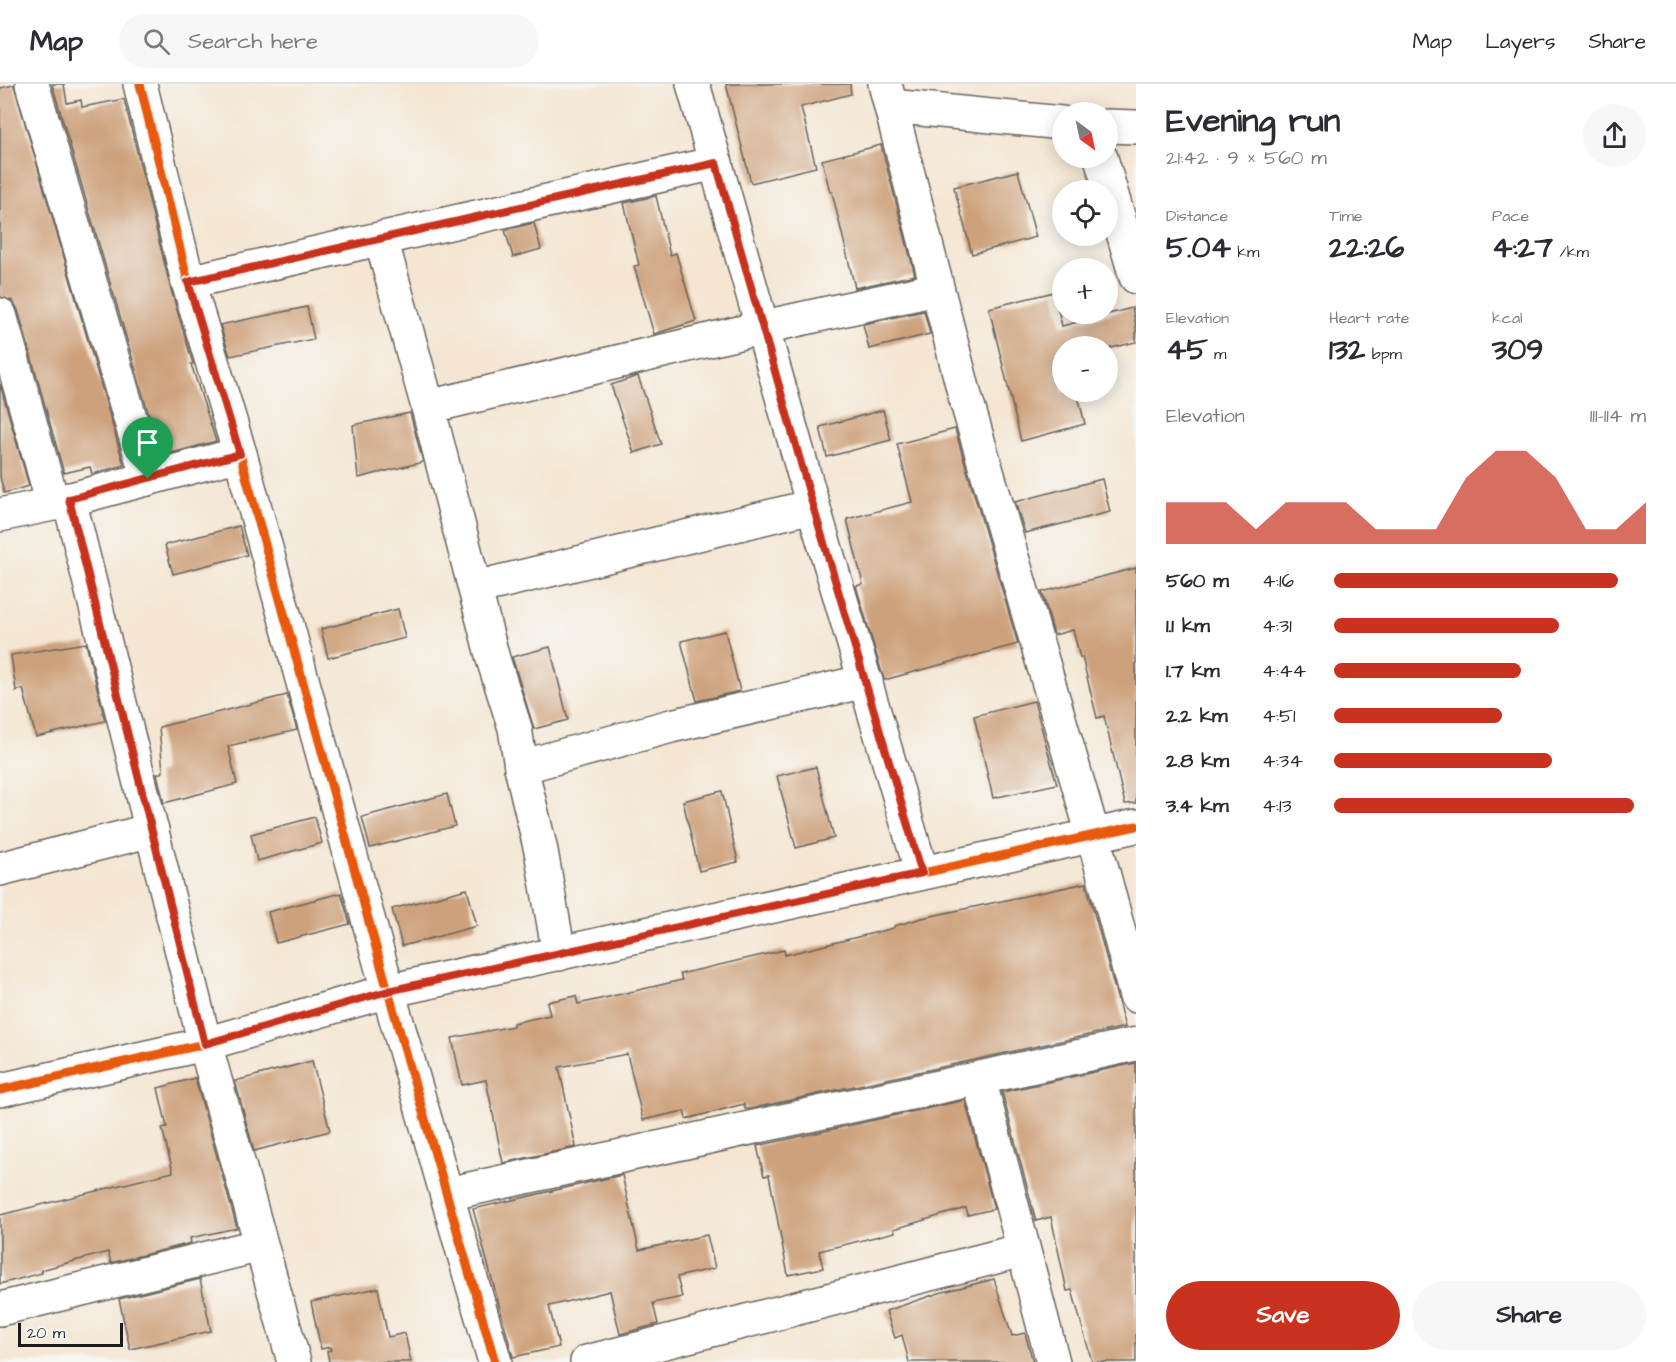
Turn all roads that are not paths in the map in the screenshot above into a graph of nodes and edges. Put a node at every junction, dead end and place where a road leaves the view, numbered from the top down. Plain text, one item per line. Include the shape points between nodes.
1 (32, 84) edge
2 (140, 84) edge
3 (693, 84) edge
4 (888, 95) edge
5 (1052, 121) edge
6 (1118, 126) edge
7 (1136, 127) edge
8 (716, 163) junction
9 (1104, 168) edge
10 (381, 239) junction
11 (1136, 277) edge
12 (188, 282) junction
13 (937, 289) junction
14 (0, 315) edge
15 (764, 327) junction
16 (428, 407) junction
17 (240, 454) junction
18 (148, 479) junction
19 (61, 501) junction
20 (813, 506) junction
21 (0, 514) edge
22 (476, 588) junction
23 (866, 681) junction
24 (521, 767) junction
25 (1136, 826) edge
26 (152, 830) junction
27 (1093, 836) junction
28 (0, 869) edge
29 (922, 873) junction
30 (559, 954) junction
31 (388, 991) junction
32 (1136, 996) edge
33 (205, 1044) junction
34 (1136, 1044) edge
35 (979, 1079) junction
36 (0, 1090) edge
37 (447, 1194) junction
38 (261, 1245) junction
39 (1023, 1250) junction
40 (0, 1309) edge
41 (687, 1350) edge
42 (294, 1362) edge
43 (495, 1362) edge
44 (587, 1362) edge
45 (1053, 1362) edge

1 - 18 street
2 - 12 street
3 - 8 street
4 - 5 street
4 - 13 street
6 - 7 street
8 - 10 street
8 - 15 street
9 - 11 street
10 - 12 street
10 - 16 street
12 - 17 street
13 - 15 street
13 - 27 street
14 - 19 street
15 - 16 street
15 - 20 street
16 - 22 street
17 - 18 street
17 - 31 street
18 - 19 street
19 - 21 street
19 - 26 street
20 - 22 street
20 - 23 street
22 - 24 street via 515,728
23 - 24 street via 671,726
23 - 29 street
24 - 30 street via 542,851
25 - 27 street
26 - 28 street
26 - 33 street
27 - 29 street
27 - 32 street
29 - 30 street
30 - 31 street
31 - 33 street
31 - 37 street
33 - 36 street
33 - 38 street
34 - 35 street
35 - 37 street
35 - 39 street
37 - 43 street
38 - 40 street
38 - 42 street
39 - 41 street
39 - 45 street
41 - 44 street

